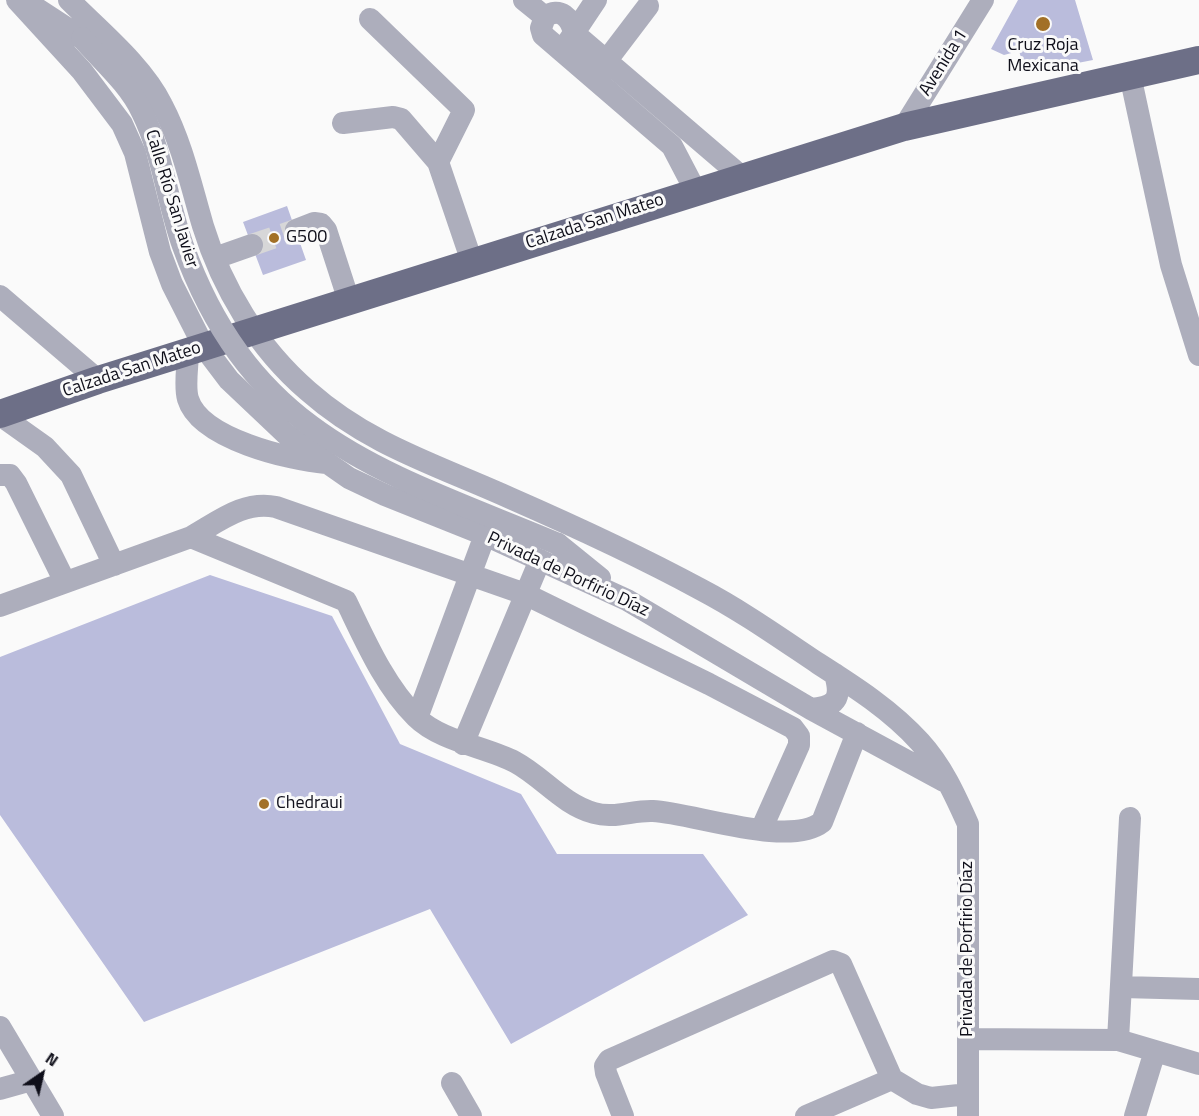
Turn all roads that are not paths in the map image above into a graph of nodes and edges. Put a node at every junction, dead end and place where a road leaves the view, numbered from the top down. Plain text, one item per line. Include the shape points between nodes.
1 (17, 0) edge
2 (25, 0) edge
3 (525, 0) edge
4 (596, 0) edge
5 (983, 0) edge
6 (57, 4) edge
7 (648, 6) dead end
8 (370, 19) dead end
9 (568, 41) junction
10 (607, 60) junction
11 (1199, 60) edge
12 (1130, 75) junction
13 (344, 123) dead end
14 (904, 127) junction
15 (438, 162) junction
16 (741, 176) junction
17 (695, 190) junction
18 (296, 230) tunnel mouth
19 (252, 245) tunnel mouth
20 (215, 258) junction
21 (471, 262) junction
22 (228, 285) junction
23 (0, 296) edge
24 (180, 300) junction
25 (348, 302) junction
26 (255, 332) junction
27 (196, 349) junction
28 (1199, 355) edge
29 (283, 368) junction
30 (98, 380) junction
31 (246, 397) junction
32 (0, 415) edge
33 (327, 463) junction
34 (0, 475) edge
35 (485, 535) junction
36 (191, 537) junction
37 (540, 560) junction
38 (639, 560) junction
39 (595, 561) junction
40 (114, 564) junction
41 (471, 573) junction
42 (65, 582) junction
43 (525, 594) junction
44 (627, 600) junction
45 (0, 606) edge
46 (835, 674) junction
47 (811, 709) junction
48 (417, 718) junction
49 (857, 733) junction
50 (463, 744) junction
51 (951, 785) junction
52 (1130, 818) dead end
53 (761, 830) junction
54 (1122, 987) junction
55 (1199, 989) edge
56 (0, 1027) edge
57 (968, 1040) junction
58 (1118, 1040) junction
59 (1155, 1051) junction
60 (1199, 1064) edge
61 (892, 1079) junction
62 (32, 1080) junction
63 (452, 1083) dead end
64 (0, 1089) edge
65 (968, 1105) edge
66 (53, 1116) edge
67 (471, 1116) edge
68 (623, 1116) edge
69 (806, 1116) edge
70 (1135, 1116) edge

1 - 24 street, Calle Río San Javier via 82,71 122,124 135,153 160,252
2 - 6 street, Calle Río San Javier
3 - 9 street via 545,17 543,35
4 - 9 street
5 - 14 street, Avenida 1
6 - 20 street, Calle Río San Javier via 127,58 160,101 177,138
6 - 39 street, Calle Río San Javier, bridge via 142,110 197,281 230,343 274,396 339,447 376,468
7 - 10 street
8 - 15 street via 464,110
9 - 10 street
9 - 17 street via 672,146
10 - 16 street
11 - 12 main road, Calzada San Mateo
12 - 14 main road, Calzada San Mateo
12 - 28 street via 1171,265
13 - 15 street via 401,119
14 - 16 main road, Calzada San Mateo
15 - 21 street
16 - 17 main road, Calzada San Mateo
17 - 21 main road, Calzada San Mateo
18 - 25 street via 314,223 326,230
19 - 20 street
20 - 22 street, Calle Río San Javier
21 - 25 main road, Calzada San Mateo
22 - 24 street via 215,305 205,308
22 - 26 street, Calle Río San Javier
23 - 30 street
24 - 27 street, Calle Río San Javier
25 - 26 main road, Calzada San Mateo
26 - 27 main road, Calzada San Mateo
26 - 29 street, Privada de Porfirio Díaz
27 - 30 main road, Calzada San Mateo
27 - 31 street, Privada de Porfirio Díaz
27 - 33 street via 188,399 202,419 235,440 296,461
29 - 31 street via 264,366 256,370
29 - 38 street, Privada de Porfirio Díaz via 330,409 372,438 509,497
30 - 32 main road, Calzada San Mateo
31 - 33 street, Privada de Porfirio Díaz via 286,434
32 - 40 street via 45,447 71,475
33 - 35 street, Privada de Porfirio Díaz via 385,495
34 - 42 street via 10,475 16,483
35 - 37 street, Privada de Porfirio Díaz
35 - 41 street
36 - 40 street
36 - 41 street via 244,508 260,504
36 - 48 street via 345,601 380,669
37 - 43 street
37 - 44 street, Privada de Porfirio Díaz
38 - 39 street, Calle Río San Javier
38 - 46 street, Privada de Porfirio Díaz via 700,589
39 - 44 street, Calle Río San Javier
40 - 42 street
41 - 43 street
41 - 48 street
42 - 45 street
43 - 50 street
43 - 53 street via 793,728 799,735 799,745
44 - 47 street, Privada de Porfirio Díaz
46 - 47 street via 840,691 836,700 828,707
46 - 51 street, Privada de Porfirio Díaz via 893,714 922,744
47 - 49 street, Privada de Porfirio Díaz
48 - 50 street
49 - 51 street, Privada de Porfirio Díaz
49 - 53 street via 822,822 809,829
50 - 53 street via 515,762 571,804 595,813 609,816 654,811
51 - 57 street, Privada de Porfirio Díaz via 968,824
52 - 54 street
54 - 55 street
54 - 58 street
56 - 62 street
57 - 58 street
57 - 65 street, Privada de Porfirio Díaz
58 - 59 street
59 - 60 street
59 - 70 street
61 - 65 street via 917,1094
61 - 68 street via 842,964 833,961 609,1060 606,1073
61 - 69 street
62 - 64 street
62 - 66 street
63 - 67 street

